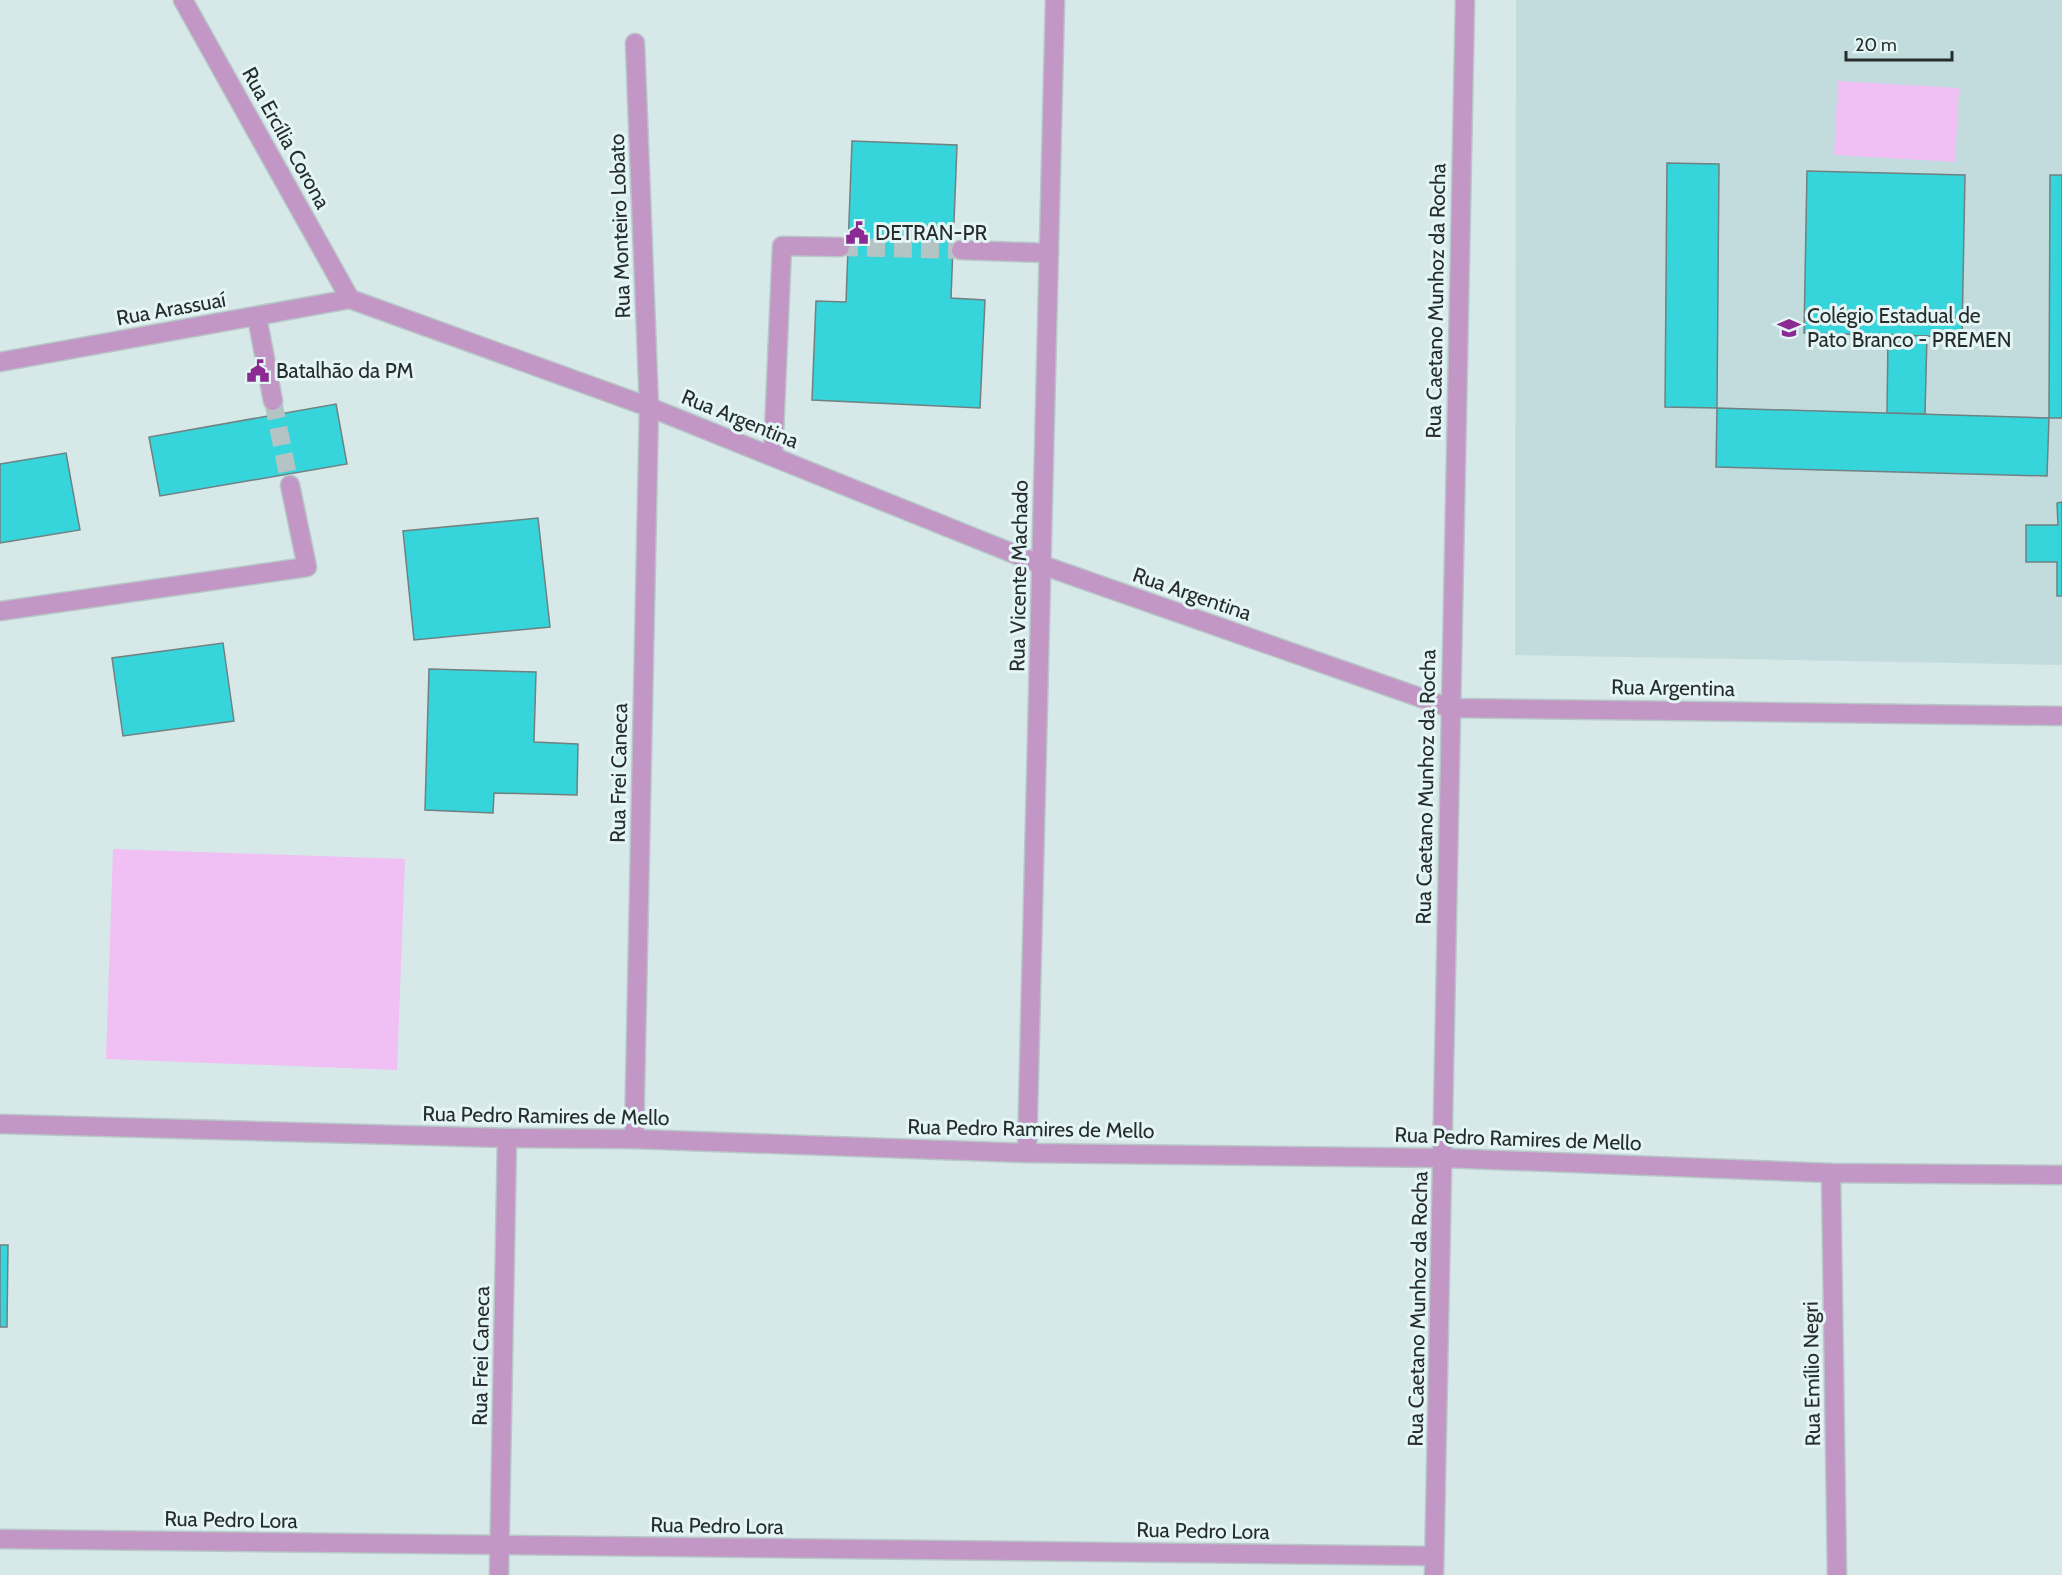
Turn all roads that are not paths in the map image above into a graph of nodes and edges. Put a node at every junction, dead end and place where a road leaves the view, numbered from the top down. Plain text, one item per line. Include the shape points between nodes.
1 (183, 0) edge
2 (1055, 0) edge
3 (1465, 0) edge
4 (635, 43) dead end
5 (840, 247) tunnel mouth
6 (961, 250) tunnel mouth
7 (1049, 253) junction
8 (350, 299) junction
9 (257, 317) junction
10 (0, 362) edge
11 (273, 401) tunnel mouth
12 (650, 407) junction
13 (773, 456) junction
14 (290, 485) tunnel mouth
15 (1042, 565) junction
16 (0, 611) edge
17 (1450, 708) junction
18 (2062, 716) edge
19 (0, 1124) edge
20 (507, 1138) junction
21 (634, 1139) junction
22 (1027, 1153) junction
23 (1444, 1158) junction
24 (1831, 1173) junction
25 (2062, 1175) edge
26 (0, 1539) edge
27 (500, 1546) junction
28 (1434, 1556) junction
29 (499, 1575) edge
30 (1434, 1575) edge
31 (1837, 1575) edge

1 - 8 street, Rua Ercília Corona
2 - 7 street, Rua Vicente Machado
3 - 17 street, Rua Caetano Munhoz da Rocha
4 - 12 street, Rua Monteiro Lobato
5 - 13 street via 782,246
6 - 7 street
7 - 15 street, Rua Vicente Machado
8 - 9 street, Rua Arassuaí
8 - 12 street, Rua Argentina
9 - 10 street, Rua Arassuaí
9 - 11 street
12 - 13 street, Rua Argentina
12 - 21 street, Rua Frei Caneca
13 - 15 street, Rua Argentina
14 - 16 street via 307,567
15 - 17 street, Rua Argentina
15 - 22 street, Rua Vicente Machado
17 - 18 street, Rua Argentina
17 - 23 street, Rua Caetano Munhoz da Rocha
19 - 20 street, Rua Pedro Ramires de Mello
20 - 21 street, Rua Pedro Ramires de Mello
20 - 27 street, Rua Frei Caneca
21 - 22 street, Rua Pedro Ramires de Mello
22 - 23 street, Rua Pedro Ramires de Mello
23 - 24 street, Rua Pedro Ramires de Mello
23 - 28 street, Rua Caetano Munhoz da Rocha
24 - 25 street, Rua Pedro Ramires de Mello
24 - 31 street, Rua Emílio Negri
26 - 27 street, Rua Pedro Lora
27 - 28 street, Rua Pedro Lora
27 - 29 street, Rua Frei Caneca
28 - 30 street, Rua Caetano Munhoz da Rocha

